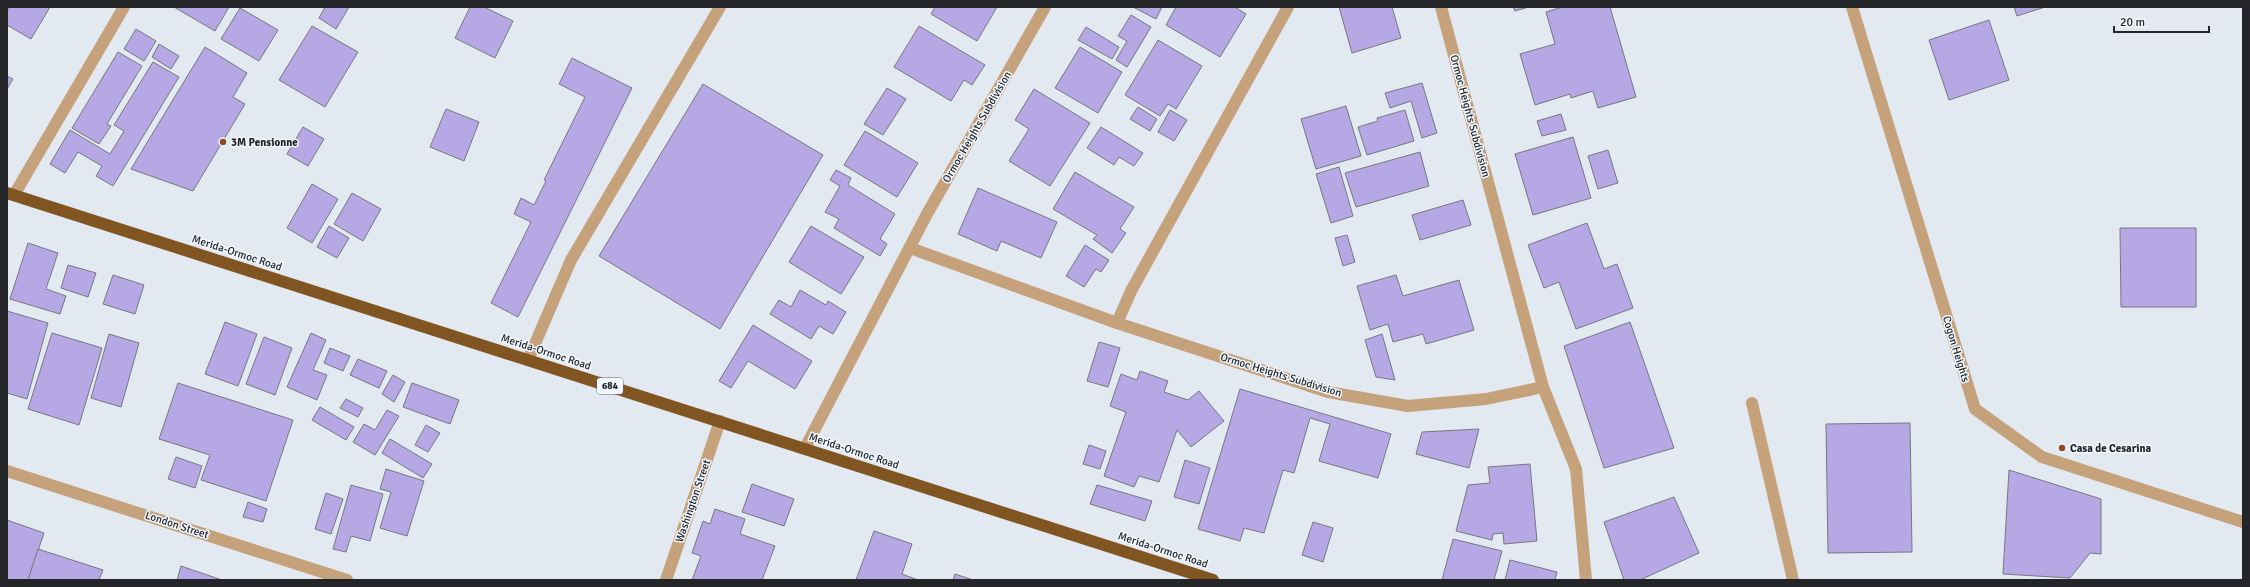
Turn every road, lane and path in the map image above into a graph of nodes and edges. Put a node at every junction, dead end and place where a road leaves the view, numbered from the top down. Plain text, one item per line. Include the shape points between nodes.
1 (124, 7) edge
2 (720, 7) edge
3 (1045, 7) edge
4 (1288, 7) edge
5 (1440, 7) edge
6 (1852, 7) edge
7 (10, 194) edge
8 (910, 248) junction
9 (1117, 323) junction
10 (528, 360) junction
11 (1542, 387) junction
12 (1752, 403) dead end
13 (720, 421) junction
14 (805, 448) junction
15 (7, 471) edge
16 (2243, 522) edge
17 (347, 580) edge
18 (666, 580) edge
19 (1214, 580) edge
20 (1586, 580) edge
21 (1793, 580) edge

1 - 7 street
2 - 10 street via 571,260
3 - 8 street, Ormoc Heights Subdivision
4 - 9 street via 1131,291
5 - 11 street, Ormoc Heights Subdivision
6 - 16 street, Cogon Heights via 1974,409 2042,457
7 - 10 highway, Merida-Ormoc Road / 684
8 - 9 street, Ormoc Heights Subdivision
8 - 14 street, Ormoc Heights Subdivision
9 - 11 street, Ormoc Heights Subdivision via 1328,392 1408,406 1486,400
10 - 13 highway, Merida-Ormoc Road / 684
11 - 20 street, Ormoc Heights Subdivision via 1576,469
12 - 21 street
13 - 14 highway, Merida-Ormoc Road / 684
13 - 18 street, Washington Street
14 - 19 highway, Merida-Ormoc Road / 684
15 - 17 street, London Street

